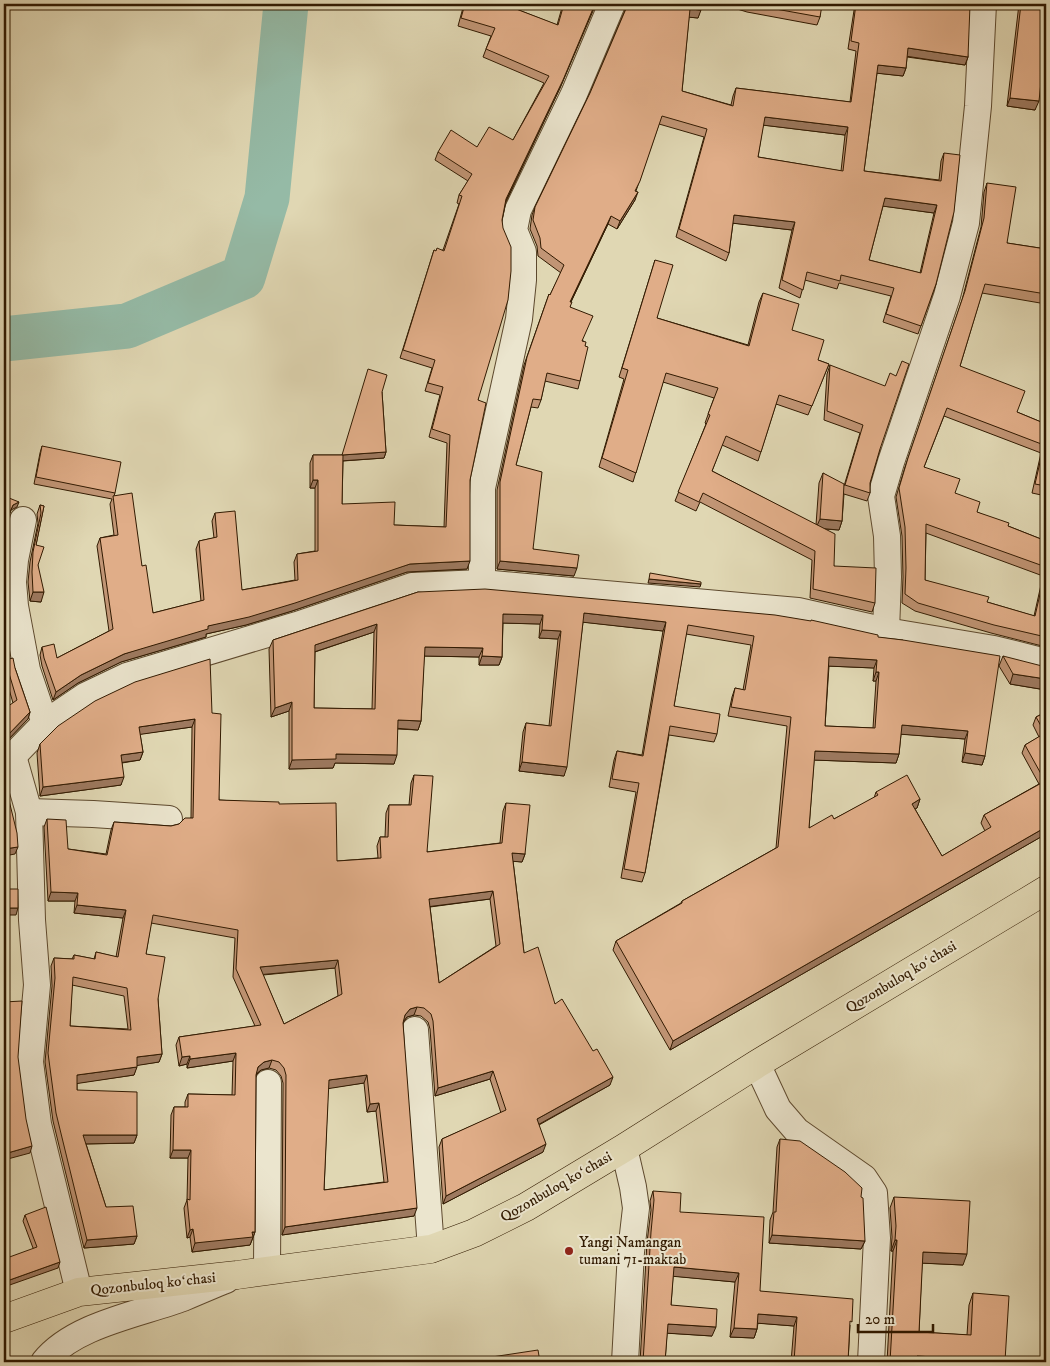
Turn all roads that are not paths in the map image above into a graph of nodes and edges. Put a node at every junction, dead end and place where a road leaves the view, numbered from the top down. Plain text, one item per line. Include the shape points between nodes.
1 (612, 4) edge
2 (983, 4) edge
3 (23, 520) dead end
4 (482, 583) junction
5 (886, 631) junction
6 (1046, 662) edge
7 (45, 724) junction
8 (8, 758) edge
9 (28, 812) junction
10 (169, 819) dead end
11 (1046, 890) edge
12 (415, 1030) dead end
13 (757, 1064) junction
14 (268, 1083) dead end
15 (624, 1148) junction
16 (431, 1249) junction
17 (267, 1271) junction
18 (237, 1275) junction
19 (79, 1292) junction
20 (4, 1319) edge
21 (44, 1362) edge
22 (625, 1362) edge
23 (871, 1362) edge

1 - 4 street via 574,94 518,210 514,230 523,252 520,320 482,488
2 - 5 street via 978,106 966,223 947,296 881,496 887,536
3 - 7 street via 13,582 15,606 27,670
4 - 5 street via 798,611
4 - 7 street via 412,586 126,676 85,696
5 - 6 street
7 - 8 street
8 - 9 street
9 - 10 street
9 - 19 street via 37,985 30,1062 38,1124
11 - 13 main road, Qozonbuloq koʻchasi
12 - 16 street
13 - 15 main road, Qozonbuloq koʻchasi
13 - 23 street via 778,1108 797,1131 864,1178 874,1193 877,1238
14 - 17 street
15 - 16 main road, Qozonbuloq koʻchasi via 526,1207 474,1233
15 - 22 street via 636,1208
16 - 17 main road, Qozonbuloq koʻchasi
17 - 18 main road, Qozonbuloq koʻchasi
18 - 19 main road, Qozonbuloq koʻchasi
18 - 21 street via 70,1339
19 - 20 main road, Qozonbuloq koʻchasi

